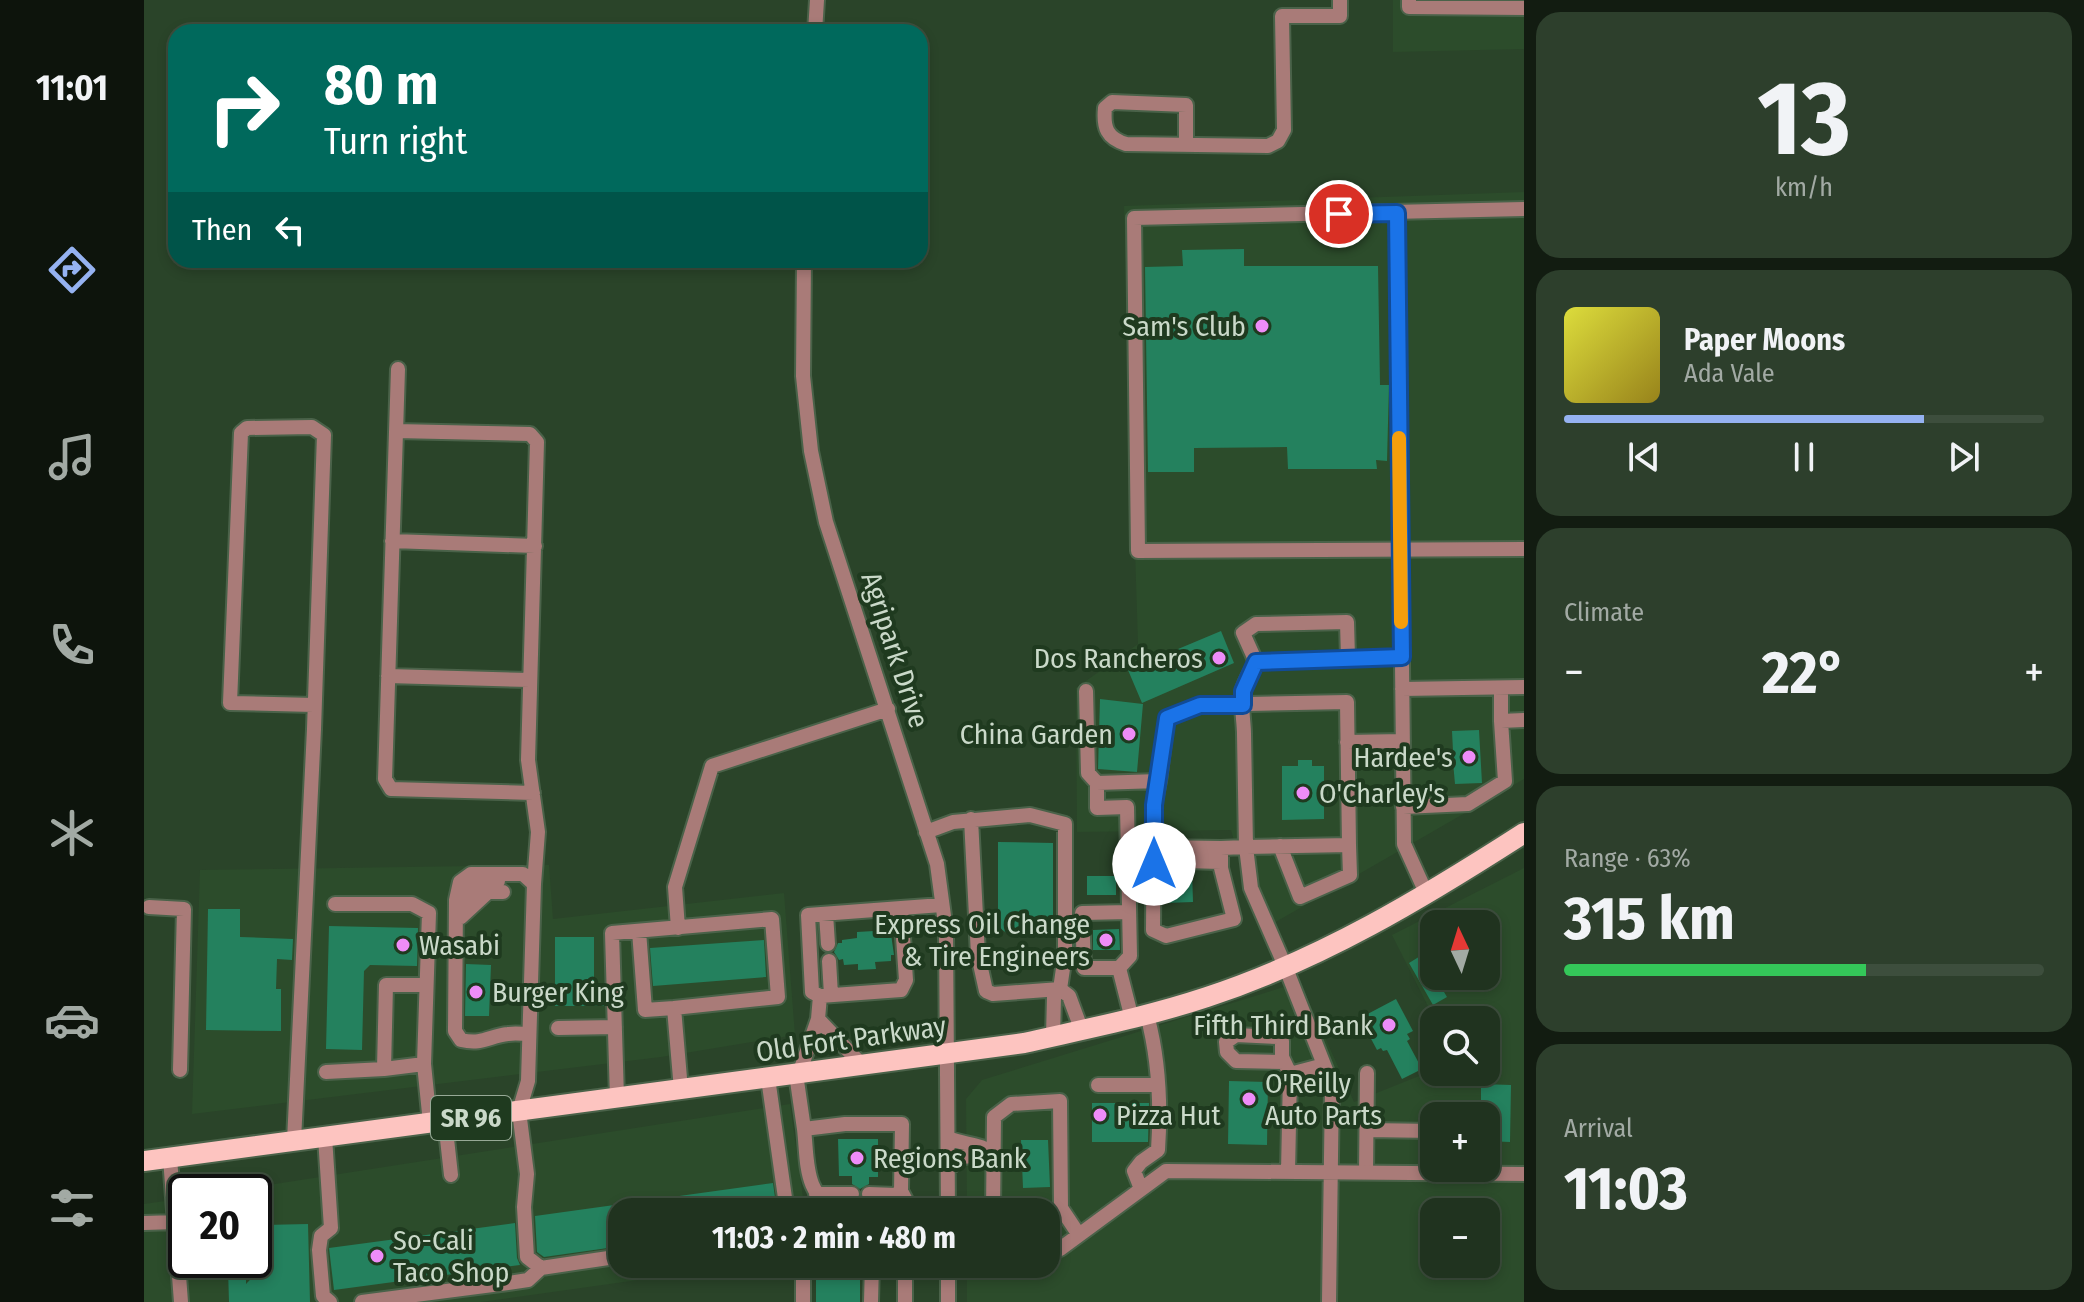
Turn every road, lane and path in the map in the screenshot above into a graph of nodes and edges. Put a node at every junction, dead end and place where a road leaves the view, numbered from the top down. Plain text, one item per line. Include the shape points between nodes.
1 (817, 0) edge
2 (1340, 0) edge
3 (1409, 0) edge
4 (1524, 8) edge
5 (816, 24) edge
6 (1186, 145) junction
7 (1524, 209) edge
8 (1397, 213) junction
9 (804, 268) edge
10 (398, 369) dead end
11 (396, 431) junction
12 (392, 541) junction
13 (535, 546) junction
14 (1401, 549) junction
15 (1524, 549) edge
16 (1402, 657) junction
17 (1348, 658) junction
18 (1256, 662) junction
19 (388, 676) junction
20 (530, 680) junction
21 (1524, 687) edge
22 (1501, 688) junction
23 (1402, 689) junction
24 (1086, 691) dead end
25 (314, 705) junction
26 (1243, 705) junction
27 (888, 709) junction
28 (1524, 720) edge
29 (1501, 721) junction
30 (1403, 741) junction
31 (1347, 742) junction
32 (1159, 781) junction
33 (1097, 783) junction
34 (533, 793) junction
35 (1154, 805) junction
36 (1127, 807) junction
37 (1403, 807) junction
38 (971, 819) junction
39 (926, 832) junction
40 (1524, 833) edge
41 (1349, 845) junction
42 (1280, 846) junction
43 (1246, 847) junction
44 (1154, 854) junction
45 (1221, 855) junction
46 (534, 884) junction
47 (503, 886) dead end
48 (1427, 895) junction
49 (335, 904) dead end
50 (942, 905) junction
51 (149, 907) dead end
52 (901, 908) junction
53 (1129, 912) junction
54 (826, 914) junction
55 (678, 928) junction
56 (639, 931) junction
57 (828, 944) dead end
58 (829, 961) dead end
59 (1285, 966) junction
60 (1119, 968) junction
61 (425, 985) junction
62 (1060, 989) junction
63 (826, 995) junction
64 (674, 1008) junction
65 (1140, 1017) junction
66 (818, 1019) junction
67 (615, 1027) junction
68 (558, 1028) dead end
69 (1082, 1031) junction
70 (529, 1034) junction
71 (1053, 1037) junction
72 (477, 1042) junction
73 (949, 1054) junction
74 (424, 1064) junction
75 (862, 1065) junction
76 (1324, 1065) junction
77 (384, 1069) junction
78 (180, 1070) dead end
79 (326, 1072) dead end
80 (1367, 1073) dead end
81 (798, 1074) junction
82 (768, 1078) junction
83 (1098, 1085) dead end
84 (1158, 1085) junction
85 (681, 1090) junction
86 (617, 1098) junction
87 (519, 1111) junction
88 (437, 1122) junction
89 (804, 1129) junction
90 (1367, 1130) junction
91 (1420, 1131) edge
92 (325, 1137) junction
93 (948, 1138) junction
94 (294, 1141) junction
95 (994, 1154) junction
96 (170, 1158) junction
97 (144, 1161) edge
98 (948, 1169) junction
99 (1288, 1172) junction
100 (1331, 1172) junction
101 (1366, 1173) junction
102 (172, 1174) edge
103 (1524, 1174) edge
104 (451, 1175) dead end
105 (1141, 1189) junction
106 (898, 1193) junction
107 (816, 1194) junction
108 (852, 1194) dead end
109 (869, 1194) dead end
110 (785, 1198) edge
111 (902, 1198) edge
112 (948, 1198) edge
113 (993, 1198) edge
114 (1061, 1208) joint
115 (168, 1222) edge
116 (144, 1223) edge
117 (1079, 1235) junction
118 (1060, 1249) edge
119 (608, 1258) edge
120 (541, 1268) junction
121 (180, 1278) edge
122 (803, 1278) edge
123 (872, 1278) edge
124 (905, 1278) edge
125 (948, 1278) edge
126 (181, 1302) edge
127 (330, 1302) edge
128 (362, 1302) edge
129 (803, 1302) edge
130 (871, 1302) edge
131 (905, 1302) edge
132 (948, 1302) edge
133 (1329, 1302) edge

1 - 5 street
2 - 6 street via 1340,16 1282,16 1284,130 1278,141 1268,146
3 - 4 street via 1409,7
6 - 6 street via 1115,141 1103,122 1105,108 1112,102 1186,105
7 - 8 street
8 - 14 street
8 - 14 street via 1134,218 1138,551
9 - 27 street, Agripark Drive via 803,376 811,451 826,522
10 - 11 street
11 - 12 street
11 - 13 street via 530,434 537,442
12 - 13 street
12 - 19 street
13 - 20 street
14 - 15 street
14 - 16 street
16 - 17 street
16 - 23 street
17 - 18 street
17 - 18 street via 1347,622 1256,624 1243,633
18 - 26 street via 1243,691
19 - 20 street
19 - 34 street via 385,779 391,789
20 - 34 street via 528,760
21 - 22 street
22 - 23 street
22 - 29 street
23 - 30 street
24 - 33 street via 1088,773
25 - 25 street via 324,435 312,427 247,428 241,433 230,703
25 - 94 street
26 - 31 street via 1347,702
26 - 32 street via 1200,705 1167,718
26 - 43 street
27 - 39 street, Agripark Drive
27 - 55 street via 712,766 675,887
28 - 29 street
29 - 37 street via 1505,781 1468,804
30 - 31 street
30 - 37 street
31 - 41 street
32 - 33 street
32 - 35 street
33 - 36 street via 1097,808
34 - 46 street via 538,832
35 - 36 street
35 - 44 street
36 - 53 street
37 - 48 street via 1404,844
38 - 39 street
38 - 62 street via 983,987 993,994
38 - 62 street via 1030,815 1065,824
39 - 50 street, Agripark Drive
40 - 48 main road, Old Fort Parkway / SR 96
41 - 42 street
41 - 42 street via 1350,875 1300,897
42 - 43 street
43 - 45 street
43 - 59 street via 1251,888
44 - 45 street
44 - 45 street via 1177,861
44 - 45 street via 1153,930 1166,936 1234,919
46 - 70 street
46 - 72 street via 523,874 503,873 471,874 460,882 455,1031 461,1040
47 - 72 street via 485,881 461,904 460,1028
48 - 59 main road, Old Fort Parkway / SR 96
49 - 61 street via 412,904 429,913
50 - 52 street
50 - 73 street, Agripark Drive
51 - 78 street via 184,909
52 - 54 street
52 - 63 street via 905,986
53 - 60 street via 1130,956
53 - 60 street via 1082,913 1084,968
54 - 57 street
54 - 63 street via 808,915 812,992
55 - 56 street
55 - 64 street via 772,919 778,997
56 - 64 street via 645,1010
56 - 67 street via 612,933
58 - 63 street
59 - 65 main road, Old Fort Parkway / SR 96
59 - 76 street
60 - 65 street
61 - 74 street
61 - 77 street via 386,985
62 - 69 street via 1069,996
62 - 71 street via 1054,997
63 - 66 street
64 - 85 street
65 - 69 main road, Old Fort Parkway / SR 96
65 - 84 street via 1156,1048
66 - 75 street
66 - 81 street
67 - 68 street
67 - 86 street
69 - 71 main road, Old Fort Parkway / SR 96
70 - 72 street
70 - 87 street via 528,1081
71 - 73 main road, Old Fort Parkway / SR 96
73 - 75 main road, Old Fort Parkway / SR 96
73 - 93 street, Agripark Drive
74 - 77 street
74 - 88 street
75 - 81 main road, Old Fort Parkway / SR 96
76 - 99 street via 1287,1068
76 - 100 street via 1332,1085
77 - 79 street
80 - 90 street
81 - 82 main road, Old Fort Parkway / SR 96
81 - 89 street
82 - 85 main road, Old Fort Parkway / SR 96
82 - 110 street
83 - 84 street
84 - 105 street via 1158,1150 1134,1171
85 - 86 main road, Old Fort Parkway / SR 96
86 - 87 main road, Old Fort Parkway / SR 96
87 - 88 main road, Old Fort Parkway / SR 96
87 - 120 street via 527,1174 527,1257
88 - 92 main road, Old Fort Parkway / SR 96
88 - 104 street
89 - 106 street via 902,1124
89 - 107 street
90 - 91 street
90 - 101 street
92 - 94 main road, Old Fort Parkway / SR 96
92 - 127 street via 331,1228 321,1236 319,1250 323,1296
93 - 95 street via 985,1146
93 - 98 street, Agripark Drive
94 - 96 main road, Old Fort Parkway / SR 96
95 - 98 street via 962,1157
95 - 113 street
95 - 114 street via 994,1117 1011,1104 1060,1101
96 - 97 main road, Old Fort Parkway / SR 96
96 - 102 street
98 - 112 street, Agripark Drive
99 - 100 street
99 - 105 street via 1166,1171
100 - 101 street
100 - 133 street
101 - 103 street
105 - 117 street
106 - 107 street via 873,1210 847,1212
106 - 109 street
106 - 111 street
107 - 108 street
114 - 117 street
115 - 116 street
117 - 118 street
119 - 120 street
120 - 128 street via 528,1280
121 - 126 street
122 - 129 street
123 - 130 street
124 - 131 street
125 - 132 street

